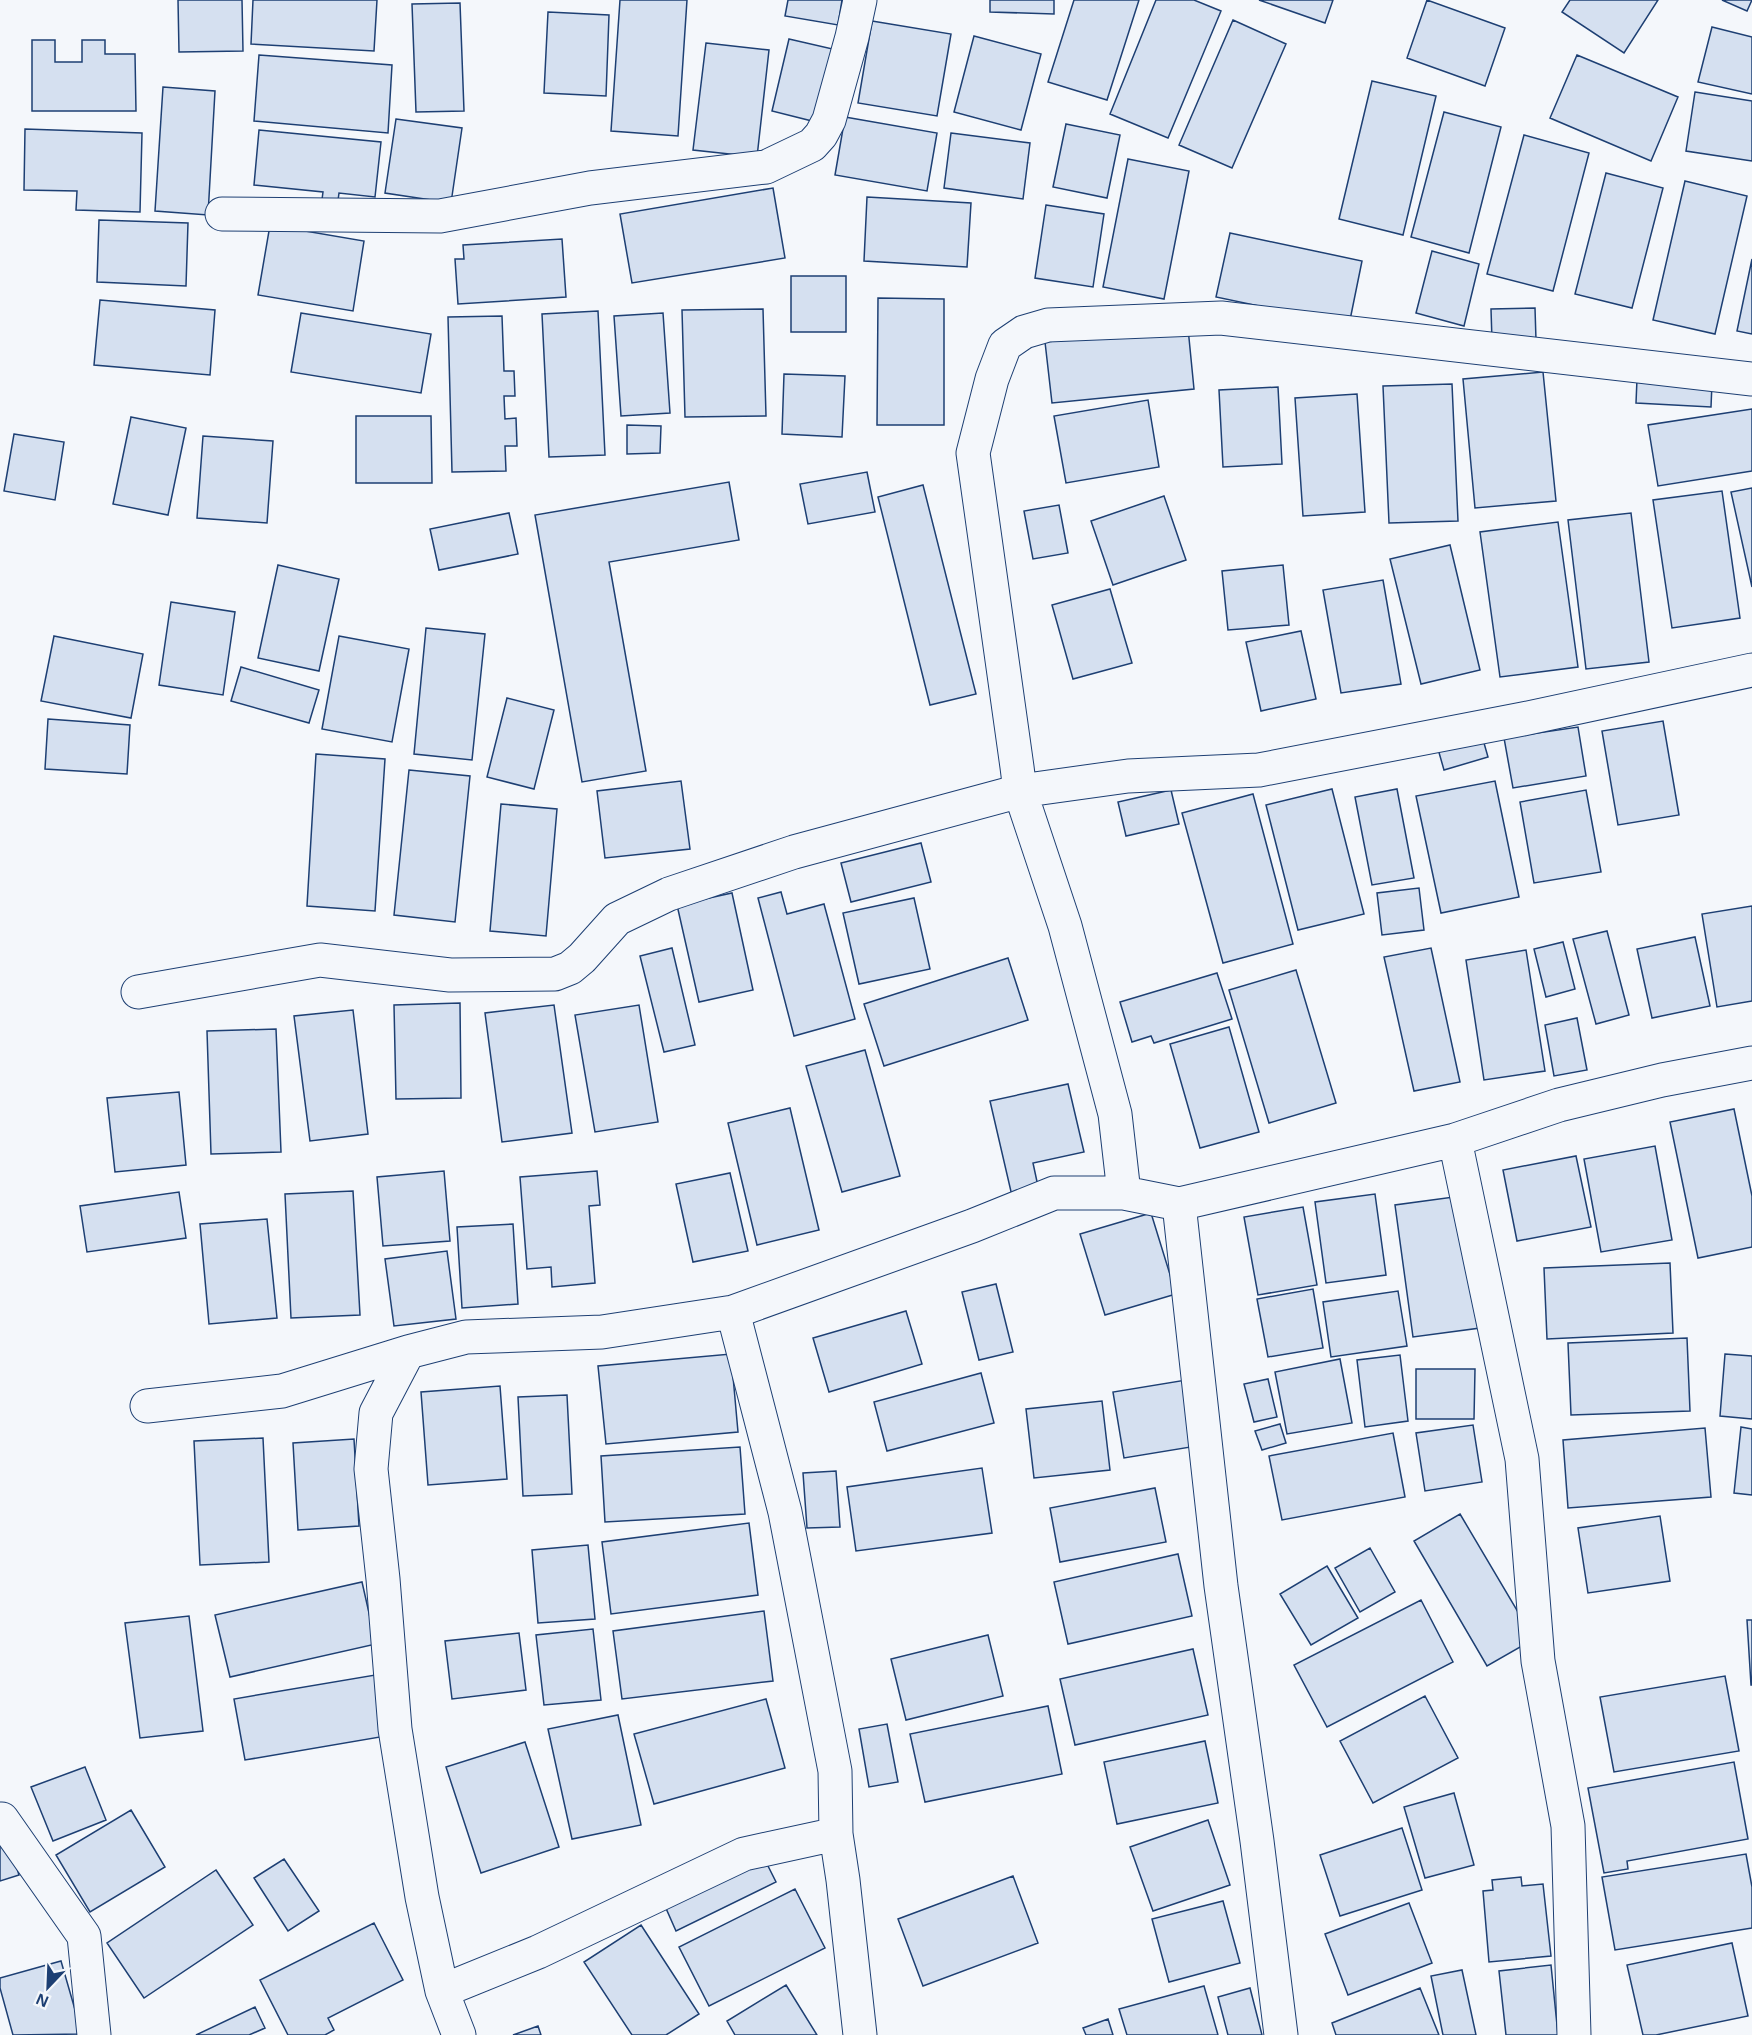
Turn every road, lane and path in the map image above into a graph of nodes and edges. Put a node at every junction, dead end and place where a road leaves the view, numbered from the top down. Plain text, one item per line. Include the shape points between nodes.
1 (860, 0) edge
2 (222, 214) dead end
3 (1752, 379) edge
4 (1752, 670) edge
5 (1020, 792) junction
6 (138, 992) dead end
7 (1752, 1063) edge
8 (1455, 1140) junction
9 (1124, 1193) junction
10 (1179, 1204) junction
11 (733, 1312) junction
12 (408, 1352) junction
13 (147, 1406) dead end
14 (2, 1819) dead end
15 (836, 1834) junction
16 (442, 1991) junction
17 (94, 2035) edge
18 (459, 2035) edge
19 (860, 2035) edge
20 (1281, 2035) edge
21 (1574, 2035) edge

1 - 2 street via 829,120 821,135 812,145 766,166 590,188 440,216
3 - 5 street via 1221,318 1048,325 1024,332 1005,345 973,453
4 - 5 street via 1259,770 1128,776
5 - 6 street via 794,852 669,894 617,919 582,958 555,974 450,975 320,960
5 - 9 street via 1065,926 1112,1103
7 - 8 street via 1558,1105
8 - 10 street
8 - 21 street via 1522,1459 1538,1661 1568,1826
9 - 10 street
9 - 11 street via 1054,1193
10 - 20 street via 1221,1586
11 - 12 street via 602,1332 466,1337
11 - 15 street via 784,1512 834,1771
12 - 13 street via 282,1391
12 - 16 street via 376,1413 371,1469 395,1729 422,1897
14 - 17 street via 84,1936
15 - 16 street via 744,1854 538,1952
15 - 19 street
16 - 18 street

